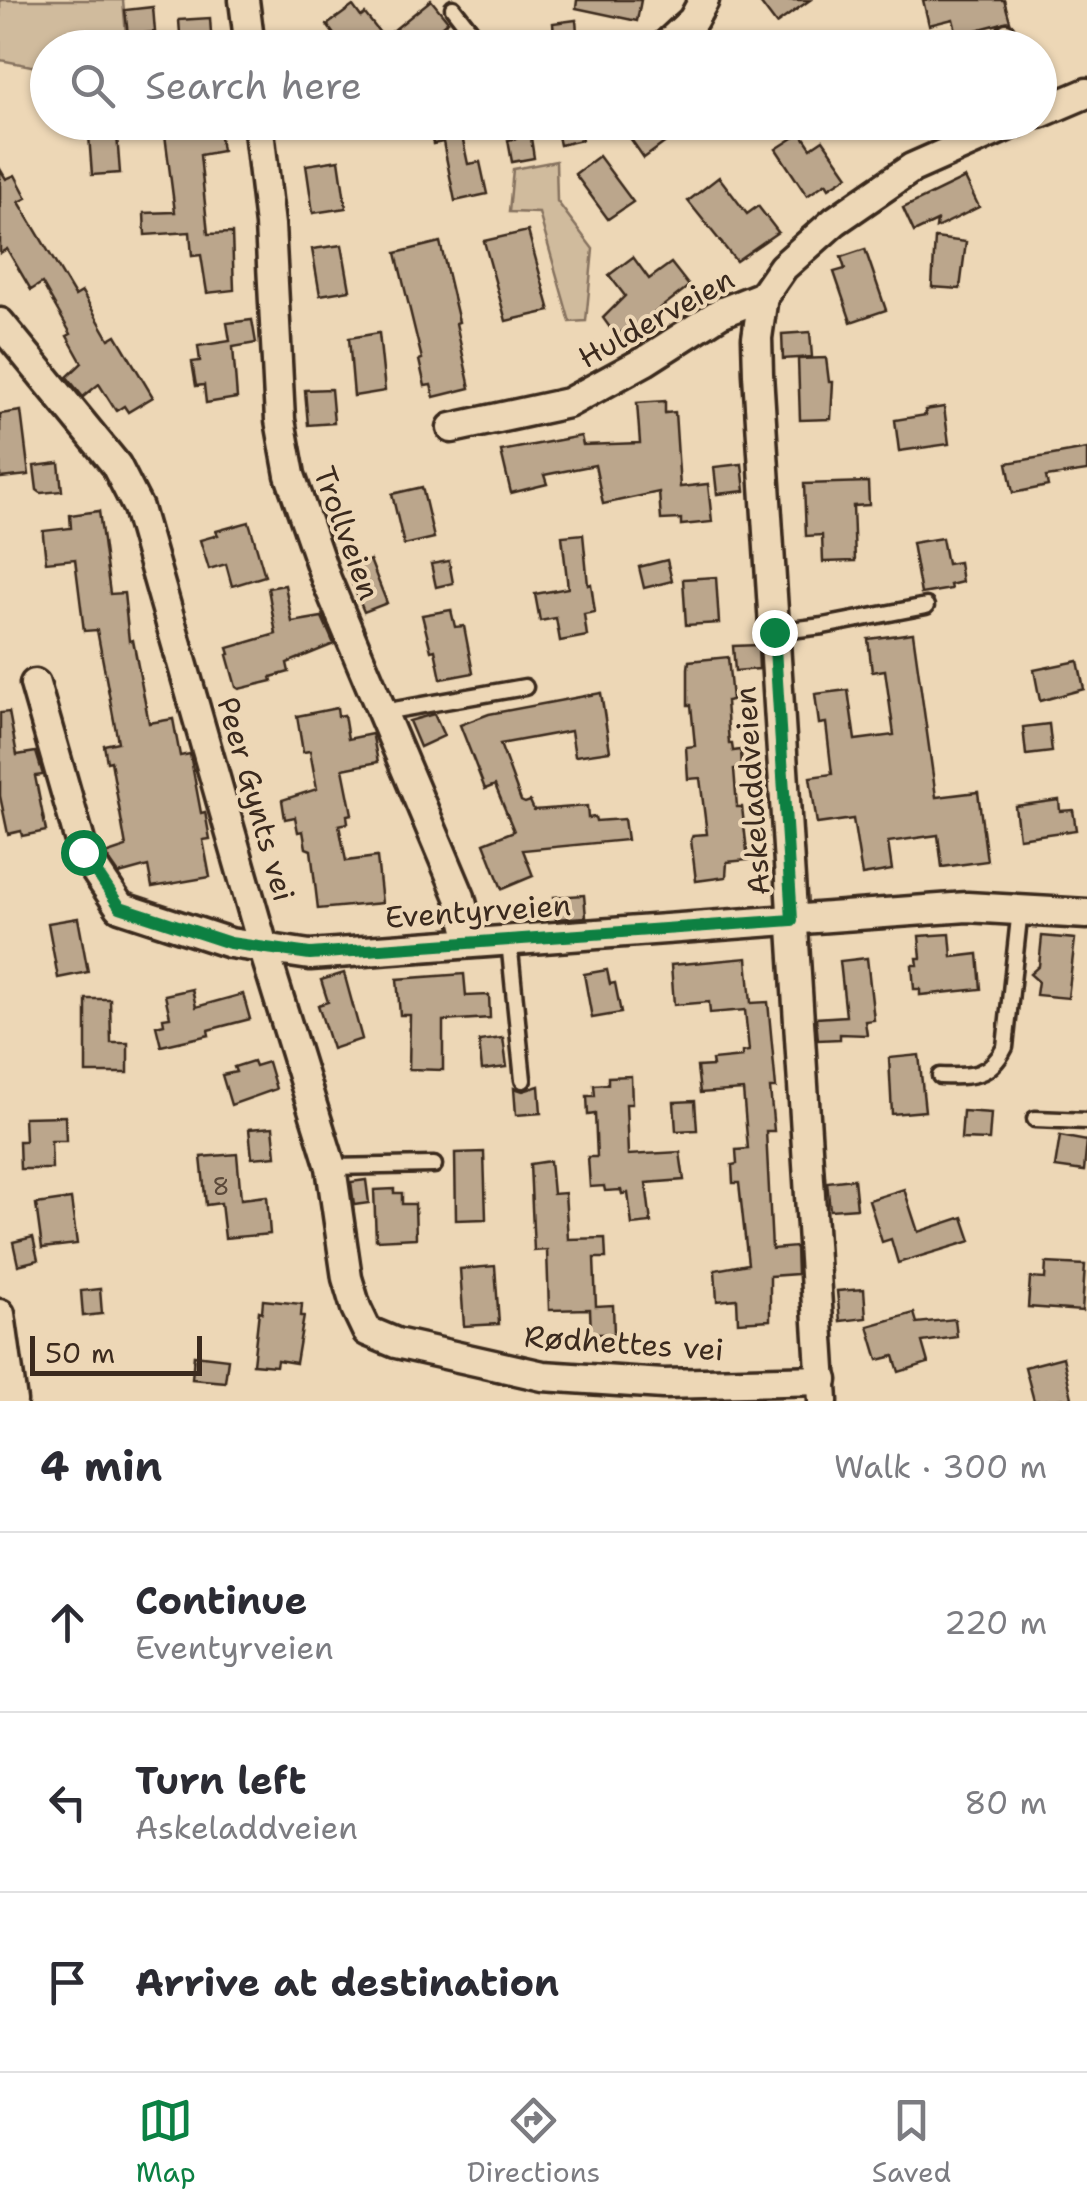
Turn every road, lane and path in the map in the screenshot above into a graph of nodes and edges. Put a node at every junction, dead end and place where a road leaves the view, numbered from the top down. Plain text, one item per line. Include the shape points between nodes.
1 (244, 0) edge
2 (704, 0) edge
3 (453, 8) dead end
4 (248, 30) edge
5 (470, 30) edge
6 (682, 30) edge
7 (1087, 93) edge
8 (1057, 106) edge
9 (260, 140) edge
10 (973, 140) edge
11 (764, 296) junction
12 (0, 322) edge
13 (452, 428) dead end
14 (926, 606) dead end
15 (774, 632) junction
16 (34, 684) dead end
17 (525, 686) dead end
18 (383, 712) junction
19 (1020, 908) junction
20 (1087, 914) edge
21 (792, 920) junction
22 (471, 942) junction
23 (508, 942) junction
24 (264, 950) junction
25 (940, 1076) dead end
26 (523, 1080) dead end
27 (1035, 1119) dead end
28 (1087, 1121) edge
29 (434, 1166) dead end
30 (331, 1167) junction
31 (0, 1314) edge
32 (367, 1331) joint
33 (823, 1390) edge
34 (12, 1401) edge

1 - 4 street
2 - 6 street
3 - 5 lane
7 - 8 street
9 - 18 street, Trollveien via 285,454 326,579
10 - 11 street, Hulderveien via 864,198 783,267
11 - 13 street, Hulderveien via 720,313 568,403
11 - 15 street, Askeladdveien via 758,374
12 - 24 street, Peer Gynts vei via 130,489
14 - 15 lane
15 - 21 street, Askeladdveien
16 - 24 street, Eventyrveien via 83,852 120,907
17 - 18 lane
18 - 22 street, Trollveien via 460,897
19 - 20 street, Eventyrveien
19 - 21 street, Eventyrveien
19 - 25 lane via 1005,1046 984,1074
21 - 23 street, Eventyrveien
21 - 33 street, Askeladdveien
22 - 23 street, Eventyrveien
22 - 24 street, Eventyrveien via 310,954
23 - 26 lane
24 - 30 street, Peer Gynts vei
27 - 28 lane
29 - 30 lane
30 - 32 street, Peer Gynts vei via 348,1278
31 - 34 street
32 - 33 street, Rødhettes vei via 544,1376

